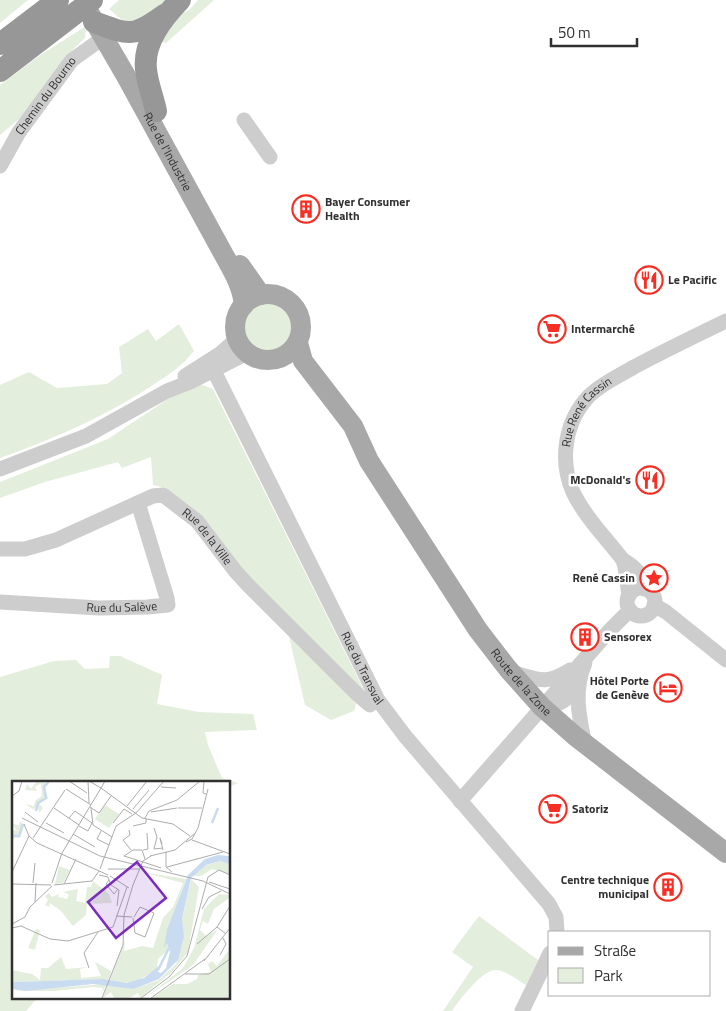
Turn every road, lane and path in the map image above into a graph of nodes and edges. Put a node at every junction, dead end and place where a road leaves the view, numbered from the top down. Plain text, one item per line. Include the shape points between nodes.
1 (58, 0) edge
2 (174, 6) edge
3 (94, 14) edge
4 (0, 44) edge
5 (0, 71) edge
6 (156, 111) junction
7 (244, 120) dead end
8 (270, 157) dead end
9 (0, 166) edge
10 (262, 295) junction
11 (244, 305) junction
12 (726, 321) edge
13 (298, 343) junction
14 (242, 346) junction
15 (284, 357) junction
16 (214, 370) junction
17 (167, 392) junction
18 (369, 461) junction
19 (0, 469) edge
20 (138, 503) junction
21 (0, 549) edge
22 (623, 560) junction
23 (645, 589) junction
24 (0, 602) edge
25 (629, 603) junction
26 (654, 606) junction
27 (585, 659) junction
28 (726, 660) edge
29 (511, 672) junction
30 (578, 686) junction
31 (370, 705) dead end
32 (542, 707) junction
33 (585, 745) junction
34 (460, 801) junction
35 (726, 853) edge
36 (557, 931) edge
37 (548, 957) edge
38 (522, 1011) edge

1 - 4 highway
2 - 3 highway via 148,26 134,32 123,33
2 - 6 highway via 152,39 146,60
3 - 5 highway
3 - 6 main road, Rue de l'Industrie
3 - 9 street, Chemin du Bourno via 72,60 19,132
3 - 11 main road, Rue de l'Industrie via 228,261
6 - 10 main road, Rue de l'Industrie via 231,250
7 - 8 street
10 - 11 main road
10 - 13 main road via 280,296 294,306 301,322
11 - 14 main road via 235,327
12 - 22 street, Rue René Cassin via 598,388 572,422 566,454 570,485 581,506
13 - 15 main road
13 - 18 main road, Route de la Zone via 303,361 353,426
14 - 15 main road via 258,359
14 - 16 street
14 - 17 street via 221,353 186,375
15 - 18 main road, Route de la Zone via 316,394 345,437
16 - 17 street
16 - 34 street, Rue du Transval via 378,700
17 - 19 street via 86,436
18 - 29 main road, Route de la Zone via 478,630
20 - 21 street, Rue de la Ville via 56,540 25,549
20 - 24 street, Rue du Salève via 168,605 99,608
20 - 31 street, Rue de la Ville via 164,495 197,521 236,572
22 - 23 street, Rue René Cassin via 639,572
22 - 25 street, Rue René Cassin
23 - 25 street via 635,589
23 - 26 street, Rue René Cassin via 653,595
25 - 26 street via 636,614 644,615
25 - 27 street
26 - 28 street, Rue René Cassin
27 - 29 street via 558,678 547,680
27 - 30 street
27 - 32 street
29 - 32 main road, Route de la Zone
30 - 32 street via 563,702
30 - 33 street via 578,708
32 - 33 main road, Route de la Zone
32 - 34 street
33 - 35 main road, Route de la Zone
34 - 36 street, Rue du Transval via 549,904 556,917
37 - 38 street

